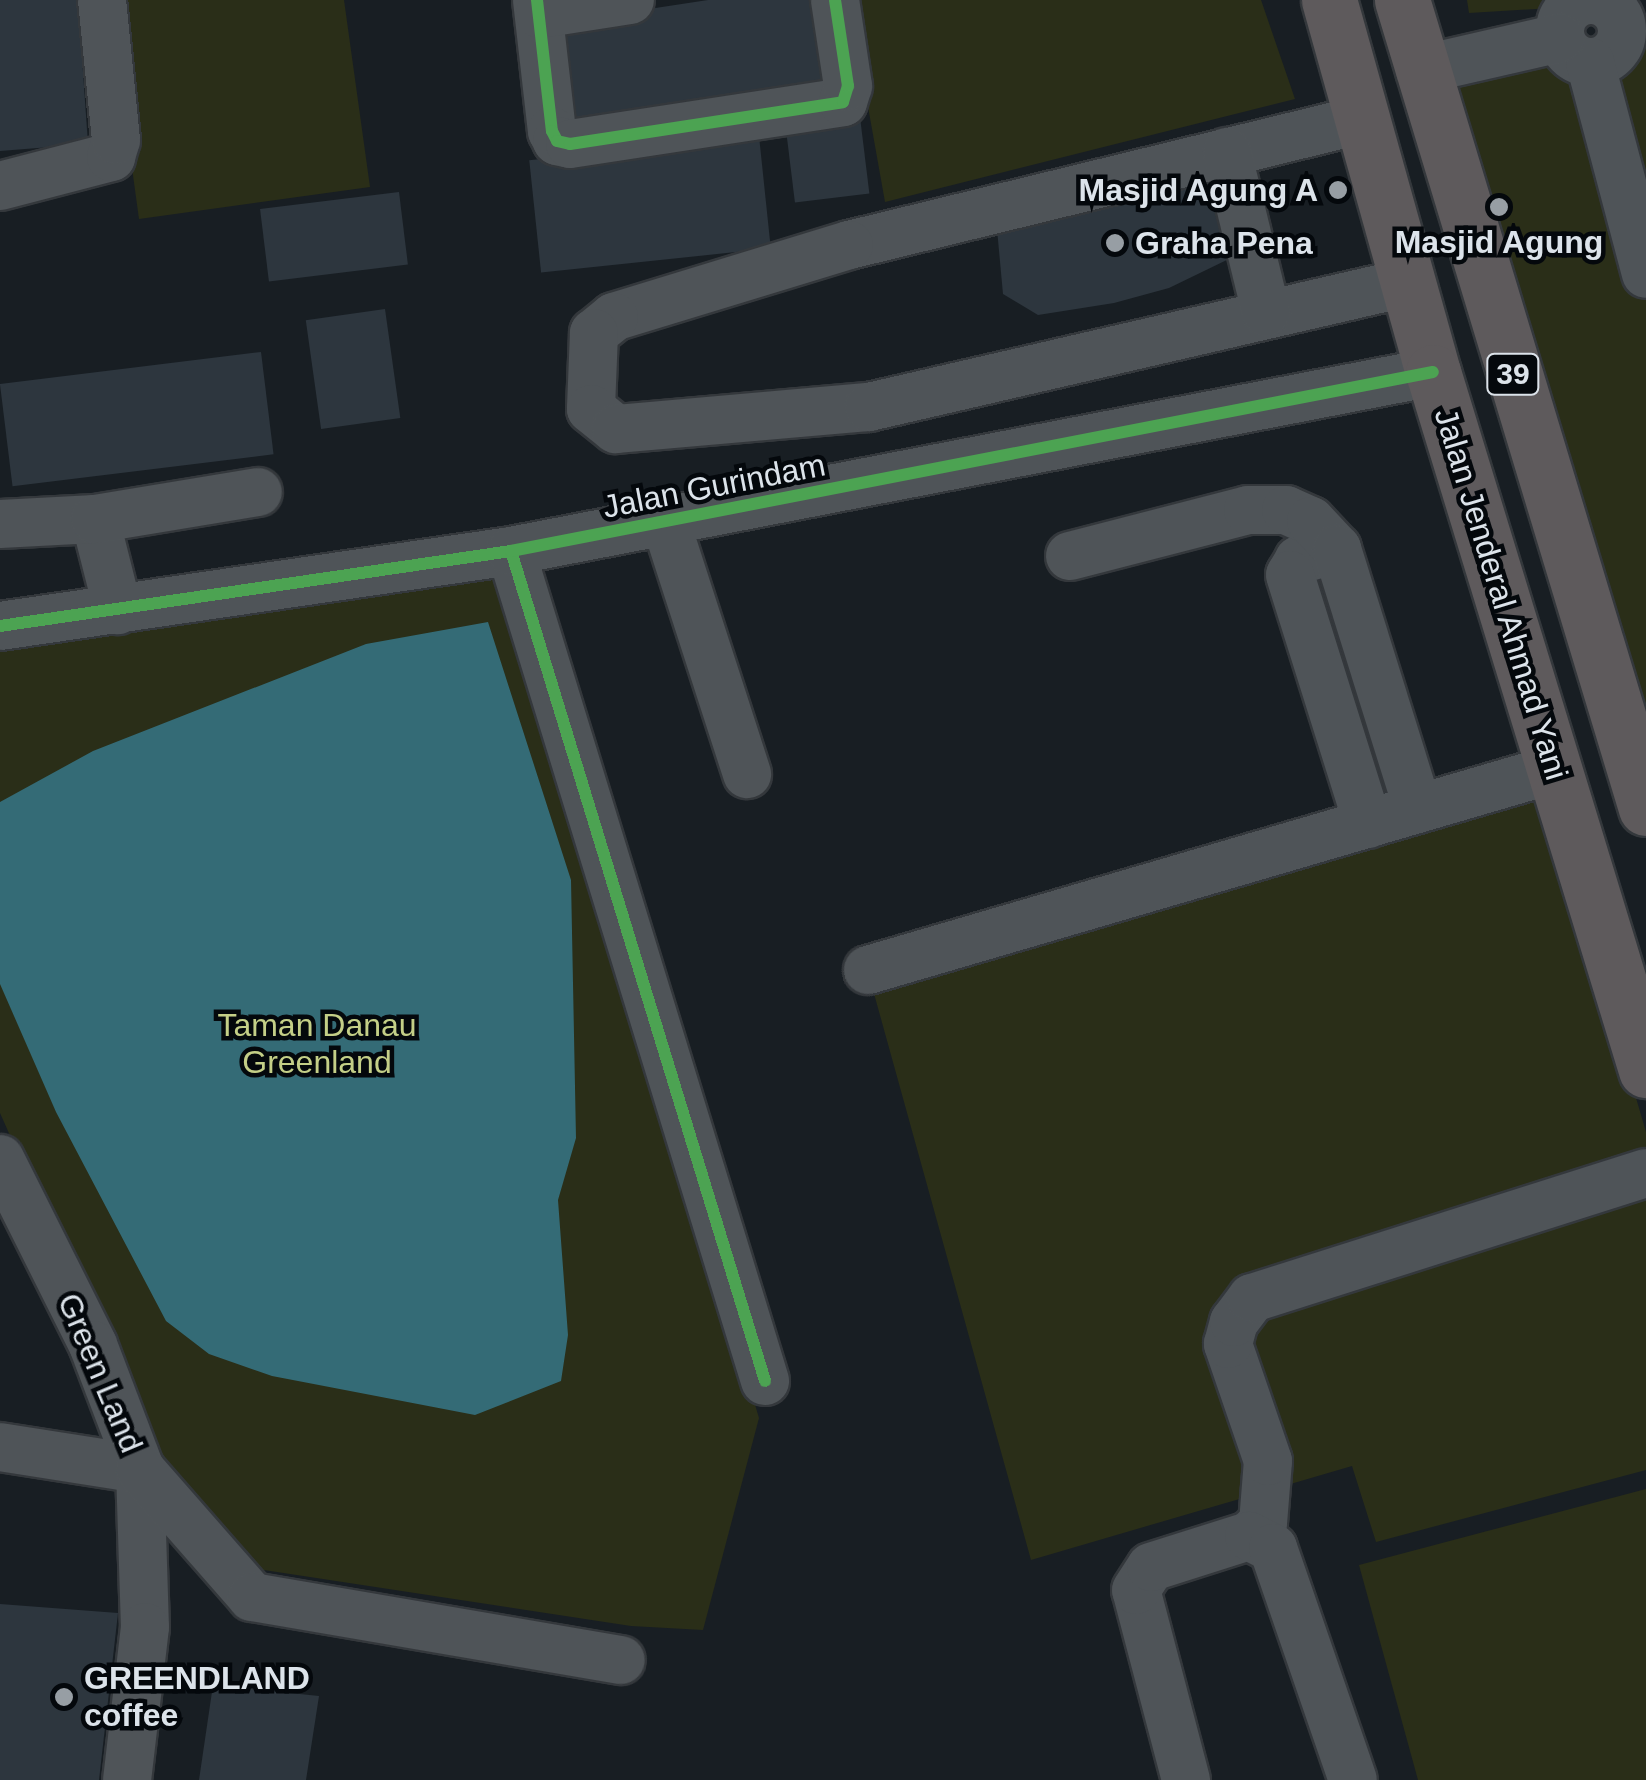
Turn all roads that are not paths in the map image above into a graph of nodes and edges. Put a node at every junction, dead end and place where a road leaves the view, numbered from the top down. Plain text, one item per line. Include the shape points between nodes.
1 (102, 0) edge
2 (630, 0) edge
3 (835, 0) edge
4 (1328, 0) edge
5 (1402, 0) edge
6 (538, 7) edge
7 (1605, 39) edge
8 (1420, 70) junction
9 (1364, 119) junction
10 (1227, 152) junction
11 (0, 186) edge
12 (1646, 274) edge
13 (1408, 282) junction
14 (1266, 312) junction
15 (1433, 372) junction
16 (869, 407) junction
17 (885, 482) junction
18 (258, 492) dead end
19 (95, 519) junction
20 (666, 523) junction
21 (0, 524) edge
22 (1337, 550) junction
23 (510, 552) junction
24 (1070, 556) dead end
25 (118, 610) junction
26 (0, 626) edge
27 (1627, 748) junction
28 (1554, 769) junction
29 (747, 774) dead end
30 (1646, 808) edge
31 (1418, 809) junction
32 (1368, 824) junction
33 (868, 970) dead end
34 (1646, 1070) edge
35 (0, 1159) edge
36 (1646, 1173) edge
37 (765, 1382) dead end
38 (0, 1447) edge
39 (140, 1469) junction
40 (1249, 1536) junction
41 (621, 1660) dead end
42 (127, 1780) edge
43 (1186, 1780) edge
44 (1353, 1780) edge

1 - 11 street via 116,140 111,157
2 - 6 street
3 - 6 street via 848,86 844,102 570,144 557,141 552,131
4 - 9 highway, Jalan Jenderal Ahmad Yani / 39
5 - 8 highway, 39
7 - 8 street
7 - 12 street
8 - 27 highway, 39
9 - 10 street
9 - 13 highway, Jalan Jenderal Ahmad Yani / 39
10 - 14 street
10 - 16 street via 754,271 614,317 594,333 591,408 616,429
13 - 14 street
13 - 15 highway, Jalan Jenderal Ahmad Yani / 39
14 - 16 street
15 - 17 street, Jalan Gurindam
15 - 28 highway, Jalan Jenderal Ahmad Yani / 39
16 - 17 street
17 - 20 street, Jalan Gurindam
18 - 19 street
19 - 21 street
19 - 25 street
20 - 23 street, Jalan Gurindam
20 - 29 street
22 - 24 street via 1311,521 1286,510 1248,510
22 - 31 street
22 - 32 street via 1300,560 1290,575
23 - 25 street, Jalan Gurindam
23 - 37 street
25 - 26 street, Jalan Gurindam
27 - 28 highway
27 - 30 highway, 39
28 - 31 street
28 - 34 highway, Jalan Jenderal Ahmad Yani / 39
31 - 32 street
32 - 33 street
35 - 39 street, Green Land via 93,1344
36 - 40 street via 1252,1298 1228,1344 1268,1461 1263,1523
38 - 39 street
39 - 41 street via 252,1597
39 - 42 street, Green Land via 145,1627
40 - 43 street via 1151,1568 1136,1590
40 - 44 street via 1273,1548

